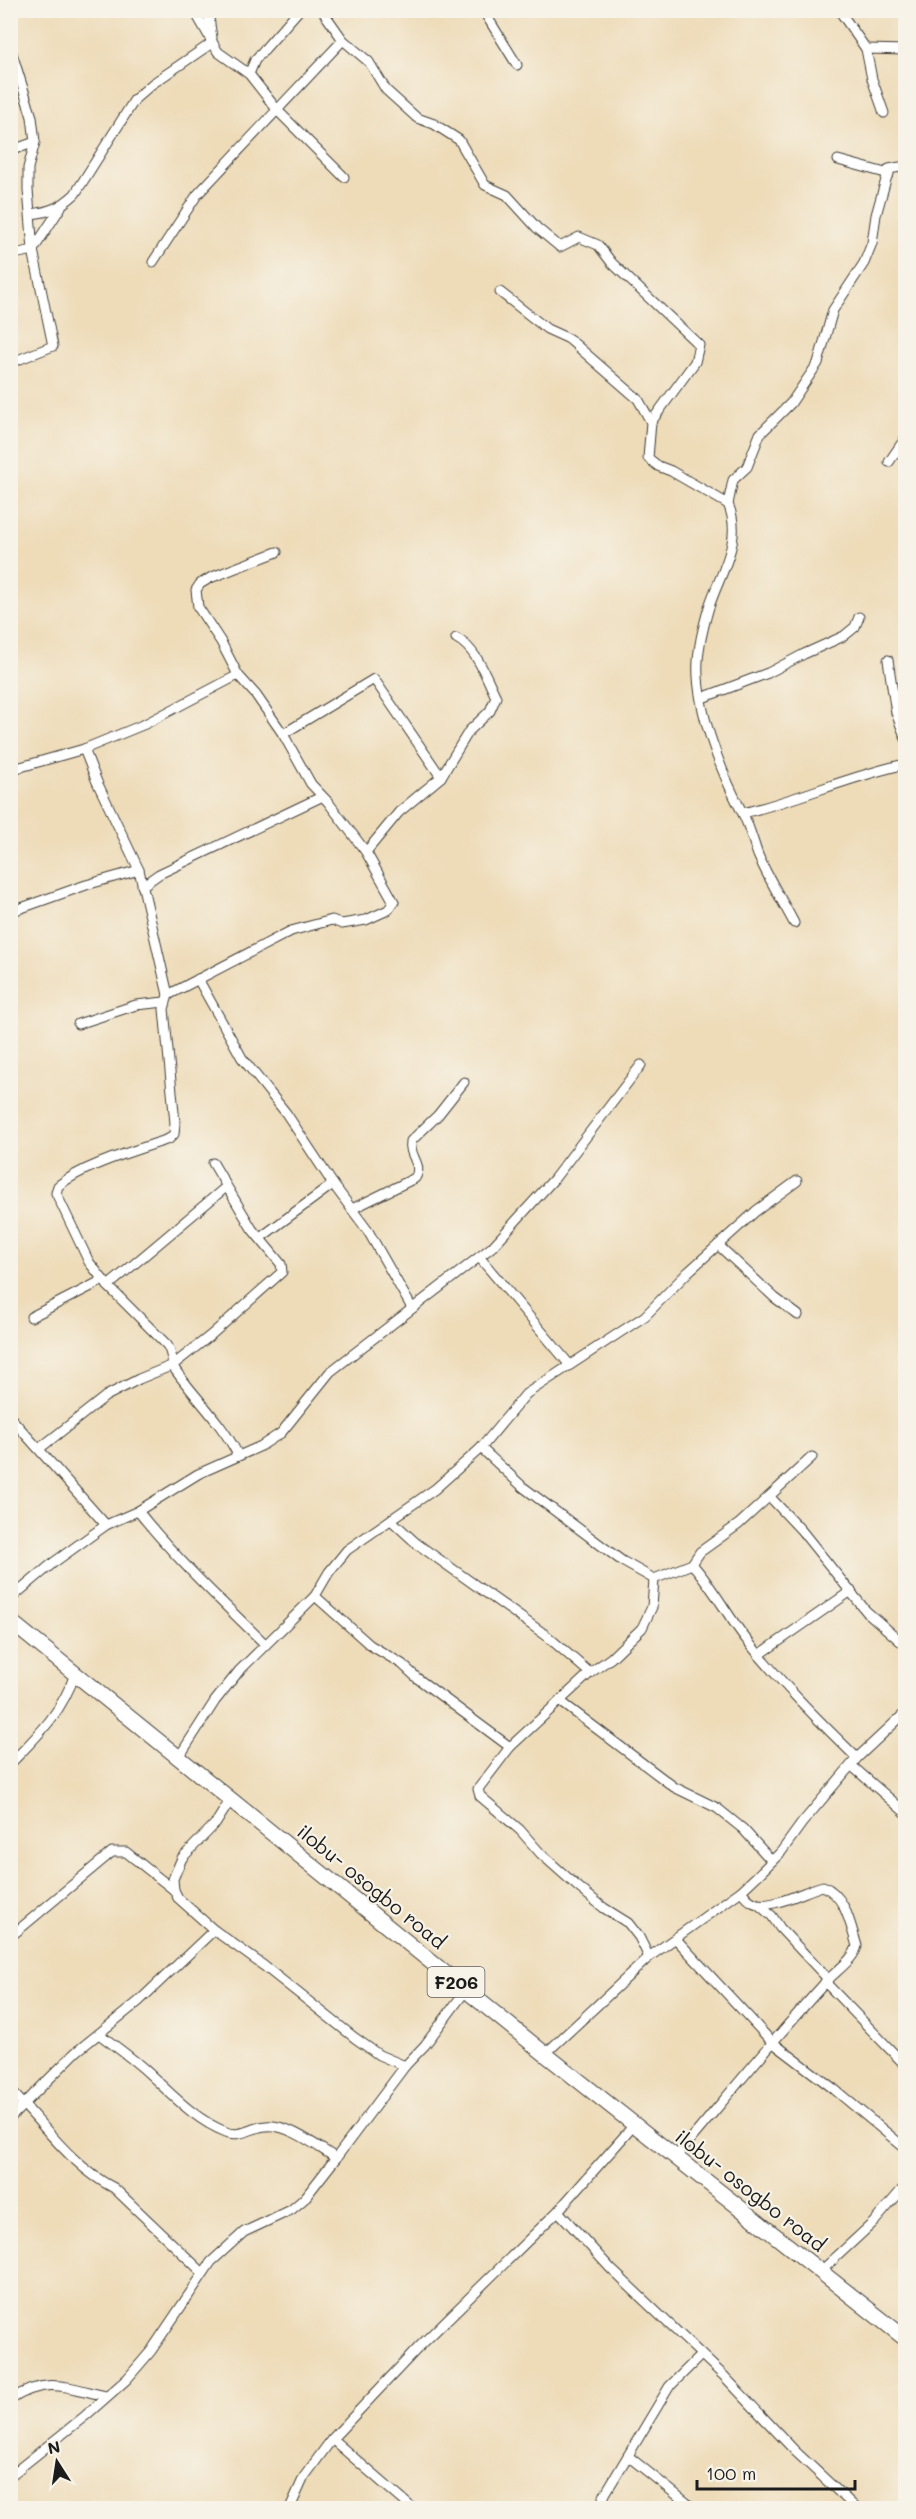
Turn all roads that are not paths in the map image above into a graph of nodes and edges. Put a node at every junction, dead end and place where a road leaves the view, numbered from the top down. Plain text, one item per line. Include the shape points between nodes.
1 (194, 10) edge
2 (208, 10) edge
3 (299, 10) edge
4 (483, 10) edge
5 (839, 10) edge
6 (324, 11) edge
7 (212, 38) junction
8 (343, 40) junction
9 (10, 47) edge
10 (866, 49) junction
11 (906, 50) edge
12 (517, 65) dead end
13 (249, 74) junction
14 (278, 111) junction
15 (885, 112) dead end
16 (35, 142) junction
17 (10, 151) edge
18 (838, 160) dead end
19 (906, 169) edge
20 (889, 174) junction
21 (344, 177) dead end
22 (62, 206) junction
23 (31, 214) junction
24 (33, 250) junction
25 (10, 255) edge
26 (153, 262) dead end
27 (500, 292) dead end
28 (10, 363) edge
29 (651, 422) junction
30 (906, 437) edge
31 (889, 462) dead end
32 (728, 504) junction
33 (277, 552) dead end
34 (859, 617) dead end
35 (456, 638) dead end
36 (888, 660) dead end
37 (238, 675) junction
38 (702, 698) junction
39 (283, 734) junction
40 (906, 740) edge
41 (84, 749) junction
42 (906, 764) edge
43 (10, 770) edge
44 (441, 777) junction
45 (321, 797) junction
46 (743, 813) junction
47 (366, 852) junction
48 (139, 870) junction
49 (142, 886) junction
50 (10, 912) edge
51 (794, 923) dead end
52 (198, 979) junction
53 (166, 999) junction
54 (78, 1024) dead end
55 (641, 1065) dead end
56 (464, 1082) dead end
57 (213, 1163) dead end
58 (797, 1180) dead end
59 (333, 1184) junction
60 (226, 1187) junction
61 (352, 1209) junction
62 (260, 1238) junction
63 (718, 1245) junction
64 (480, 1258) junction
65 (106, 1283) junction
66 (412, 1308) junction
67 (798, 1315) dead end
68 (31, 1317) dead end
69 (569, 1364) junction
70 (173, 1365) junction
71 (10, 1418) edge
72 (481, 1448) junction
73 (39, 1449) junction
74 (238, 1455) junction
75 (812, 1457) dead end
76 (770, 1497) junction
77 (138, 1511) junction
78 (391, 1520) junction
79 (106, 1526) junction
80 (692, 1564) junction
81 (654, 1579) junction
82 (851, 1592) junction
83 (315, 1596) junction
84 (10, 1599) edge
85 (10, 1621) edge
86 (265, 1644) junction
87 (906, 1646) edge
88 (759, 1655) junction
89 (590, 1673) junction
90 (75, 1674) junction
91 (560, 1701) junction
92 (906, 1712) edge
93 (510, 1747) junction
94 (179, 1757) junction
95 (854, 1762) junction
96 (10, 1764) edge
97 (231, 1799) junction
98 (906, 1814) edge
99 (771, 1860) junction
100 (174, 1890) junction
101 (741, 1891) junction
102 (759, 1905) junction
103 (214, 1930) junction
104 (10, 1937) edge
105 (676, 1939) junction
106 (649, 1957) junction
107 (827, 1981) junction
108 (466, 1990) junction
109 (99, 2034) junction
110 (772, 2042) junction
111 (544, 2054) junction
112 (405, 2066) junction
113 (906, 2066) edge
114 (10, 2090) edge
115 (25, 2105) junction
116 (10, 2118) edge
117 (635, 2124) junction
118 (906, 2150) edge
119 (676, 2157) junction
120 (336, 2158) junction
121 (906, 2185) edge
122 (558, 2211) junction
123 (202, 2272) junction
124 (820, 2272) junction
125 (906, 2339) edge
126 (700, 2355) junction
127 (105, 2396) junction
128 (10, 2400) edge
129 (332, 2439) junction
130 (628, 2456) junction
131 (10, 2476) edge
132 (10, 2503) edge
133 (16, 2508) edge
134 (290, 2508) edge
135 (412, 2508) edge
136 (600, 2508) edge
137 (693, 2508) edge
138 (856, 2508) edge

1 - 7 street
2 - 7 street
3 - 13 street via 255,60
4 - 12 street
5 - 10 street
6 - 8 street
7 - 13 street via 218,52
7 - 22 street via 209,45 135,99 75,194
8 - 14 street
8 - 29 street via 369,62 386,90 417,118 459,140 485,185 507,195 560,247 579,237 598,245 699,345 695,362
9 - 16 street via 32,117
10 - 11 street
10 - 15 street
13 - 14 street
14 - 21 street
14 - 26 street via 197,195
16 - 17 street
16 - 23 street via 28,168
18 - 20 street
19 - 20 street via 900,166 890,169
20 - 32 street via 872,243 864,263 833,310 818,363 791,403 760,434 747,467 734,480
22 - 23 street
22 - 24 street
23 - 24 street
24 - 25 street
24 - 28 street via 53,346
27 - 29 street via 547,329 569,339 638,399
29 - 32 street via 648,458
30 - 31 street
32 - 38 street via 733,546 702,637 698,661
33 - 37 street via 210,578 196,590 198,607
34 - 38 street via 855,627 844,636 768,673
35 - 44 street via 466,643 479,662 496,697
36 - 40 street via 896,713
37 - 39 street
37 - 41 street via 145,724
38 - 46 street via 725,779
39 - 44 street via 374,679
39 - 45 street
41 - 43 street
41 - 48 street
42 - 46 street via 861,774 772,807
44 - 47 street via 399,812
45 - 47 street
45 - 49 street via 159,874
46 - 51 street via 768,876
47 - 52 street via 394,902 388,910 366,920 342,924 332,920 291,931
48 - 49 street
48 - 50 street
49 - 53 street
52 - 53 street
52 - 59 street via 242,1058 286,1113
53 - 54 street
53 - 65 street via 174,1134 99,1165 56,1189 89,1262
55 - 64 street via 554,1179
56 - 61 street via 411,1141 411,1154 420,1171 415,1178
57 - 60 street
58 - 63 street
59 - 61 street
59 - 62 street
60 - 62 street
60 - 65 street
61 - 66 street
62 - 70 street via 279,1261 282,1272
63 - 67 street
63 - 69 street via 645,1316
64 - 66 street
64 - 69 street
65 - 68 street
65 - 70 street via 160,1336 171,1352
66 - 74 street via 330,1372 281,1433
69 - 72 street via 526,1394
70 - 73 street via 106,1396
70 - 74 street via 228,1435
71 - 73 street
72 - 78 street via 435,1489
72 - 81 street via 523,1487 622,1561
73 - 79 street
74 - 77 street
75 - 76 street
76 - 80 street via 700,1552
76 - 82 street
77 - 79 street
77 - 86 street via 196,1578
78 - 83 street via 347,1550
78 - 89 street
79 - 84 street
80 - 81 street
80 - 88 street
81 - 89 street via 651,1607 642,1628
82 - 87 street via 866,1611
82 - 88 street
83 - 86 street
83 - 93 street via 370,1645 402,1664
85 - 90 main road, ilobu- osogbo road / F206
86 - 94 street via 215,1701
88 - 95 street
89 - 91 street
90 - 94 main road, ilobu- osogbo road / F206
90 - 96 street via 67,1697 50,1722
91 - 93 street
91 - 99 street via 674,1787 717,1808
92 - 95 street
93 - 106 street via 479,1786 480,1796 570,1880 628,1923
94 - 97 main road, ilobu- osogbo road / F206
95 - 98 street
95 - 99 street
97 - 100 street via 216,1823 182,1858 173,1879
97 - 108 main road, ilobu- osogbo road / F206
99 - 101 street
100 - 103 street
100 - 104 street via 126,1852 112,1852
101 - 102 street
101 - 105 street
102 - 107 street
102 - 107 street via 824,1886 835,1891 857,1946 855,1953
103 - 109 street
103 - 112 street via 355,2038 379,2055
105 - 106 street
105 - 110 street
106 - 111 street
107 - 110 street
107 - 113 street
108 - 111 main road, ilobu- osogbo road / F206
108 - 112 street
109 - 115 street
109 - 120 street via 213,2127 229,2134 266,2126 285,2128
110 - 118 street
110 - 119 street
111 - 117 main road, ilobu- osogbo road / F206
112 - 120 street
114 - 115 street
115 - 116 street
115 - 123 street via 70,2154 99,2181 114,2188
117 - 119 main road, ilobu- osogbo road / F206
117 - 122 street
119 - 124 main road, ilobu- osogbo road / F206
120 - 123 street via 304,2199 291,2210 244,2232
121 - 124 street via 874,2222
122 - 126 street
122 - 129 street
123 - 127 street via 151,2350 127,2379
124 - 125 main road, ilobu- osogbo road / F206
126 - 130 street via 669,2387
126 - 138 street
127 - 128 street via 44,2385
127 - 131 street
129 - 134 street via 304,2477
129 - 135 street
130 - 136 street
130 - 137 street
132 - 133 street

